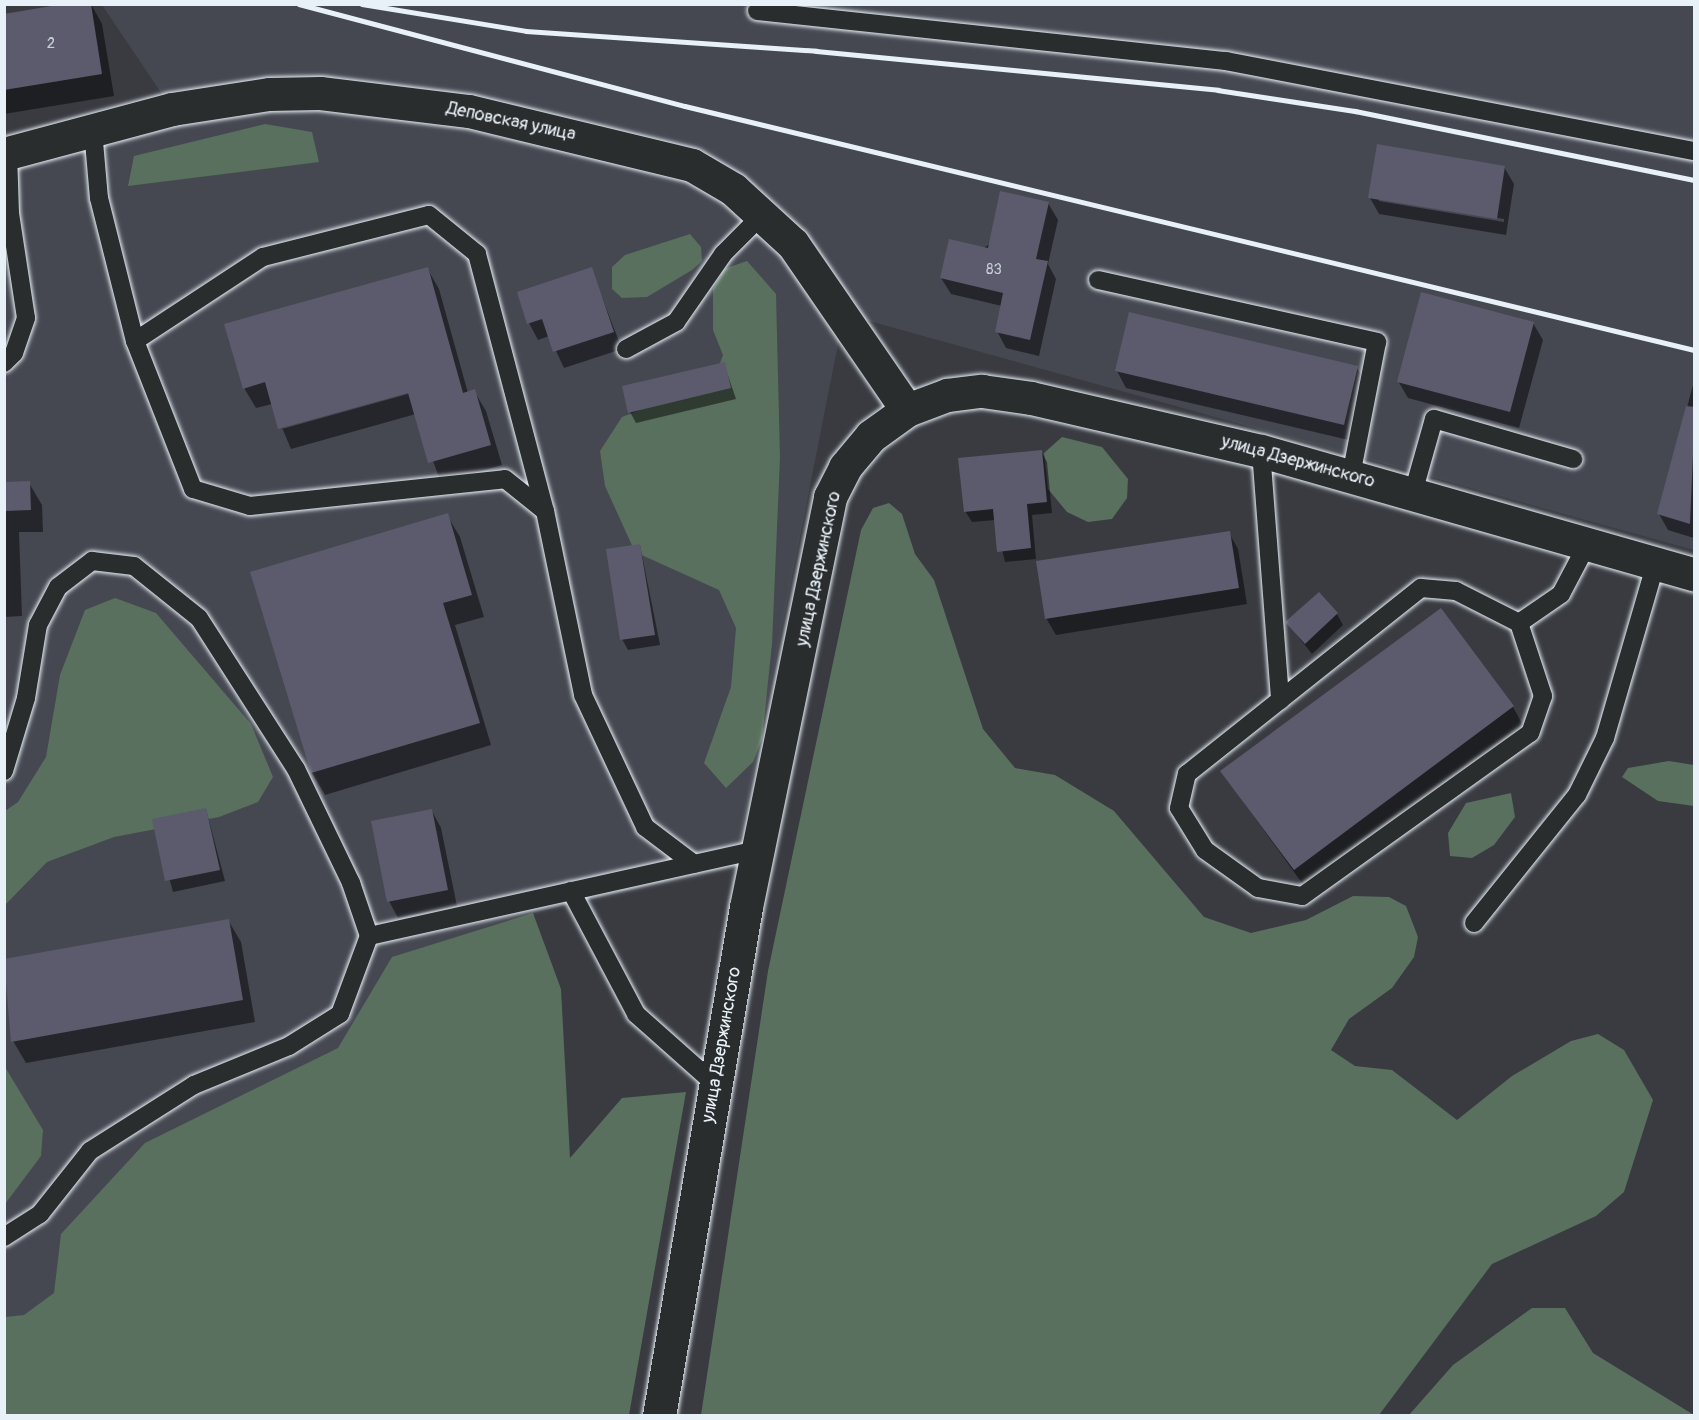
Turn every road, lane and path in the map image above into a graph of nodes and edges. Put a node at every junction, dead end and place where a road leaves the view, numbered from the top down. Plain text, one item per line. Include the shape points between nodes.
1 (757, 10) dead end
2 (93, 130) junction
3 (1695, 152) edge
4 (6, 153) edge
5 (763, 214) junction
6 (1098, 280) dead end
7 (135, 341) junction
8 (626, 349) dead end
9 (4, 363) edge
10 (907, 410) junction
11 (1261, 451) junction
12 (1573, 459) dead end
13 (1351, 476) junction
14 (1413, 492) junction
15 (545, 511) junction
16 (1589, 541) junction
17 (1656, 562) junction
18 (1695, 574) edge
19 (1519, 623) junction
20 (1280, 700) junction
21 (4, 771) edge
22 (760, 849) junction
23 (694, 864) junction
24 (571, 891) junction
25 (1474, 923) dead end
26 (369, 936) junction
27 (716, 1085) junction
28 (4, 1237) edge
29 (659, 1416) edge

1 - 3 lane via 1226,61
2 - 4 street, Деповская улица
2 - 5 street, Деповская улица via 172,109 269,94 403,101 693,165
2 - 7 lane via 99,198
4 - 9 lane via 10,213 26,318 14,353
5 - 8 lane via 723,254 676,322
5 - 10 street, Деповская улица via 793,244
6 - 13 lane via 1377,342
7 - 15 lane via 194,489 250,506 505,479
7 - 15 lane via 263,257 429,215 477,254
10 - 11 street, улица Дзержинского via 946,395 982,391
10 - 22 street, улица Дзержинского via 871,436 830,497
11 - 13 street, улица Дзержинского
11 - 20 lane
12 - 14 lane via 1434,419
13 - 14 street, улица Дзержинского
14 - 16 street, улица Дзержинского
15 - 23 lane via 583,695 645,827
16 - 17 street, улица Дзержинского
16 - 19 lane via 1562,594
17 - 18 street, улица Дзержинского
17 - 25 lane via 1605,738 1577,795
19 - 20 lane via 1456,591 1421,588
19 - 20 lane via 1543,696 1530,733 1302,896 1258,888 1205,850 1179,808 1187,774
21 - 26 lane via 26,698 38,625 58,587 92,561 134,566 199,618 296,769 351,883
22 - 23 lane
22 - 27 street, улица Дзержинского
23 - 24 lane
24 - 26 lane
24 - 27 lane via 636,1014
26 - 28 lane via 340,1014 289,1046 194,1085 90,1151 40,1214
27 - 29 street, улица Дзержинского

